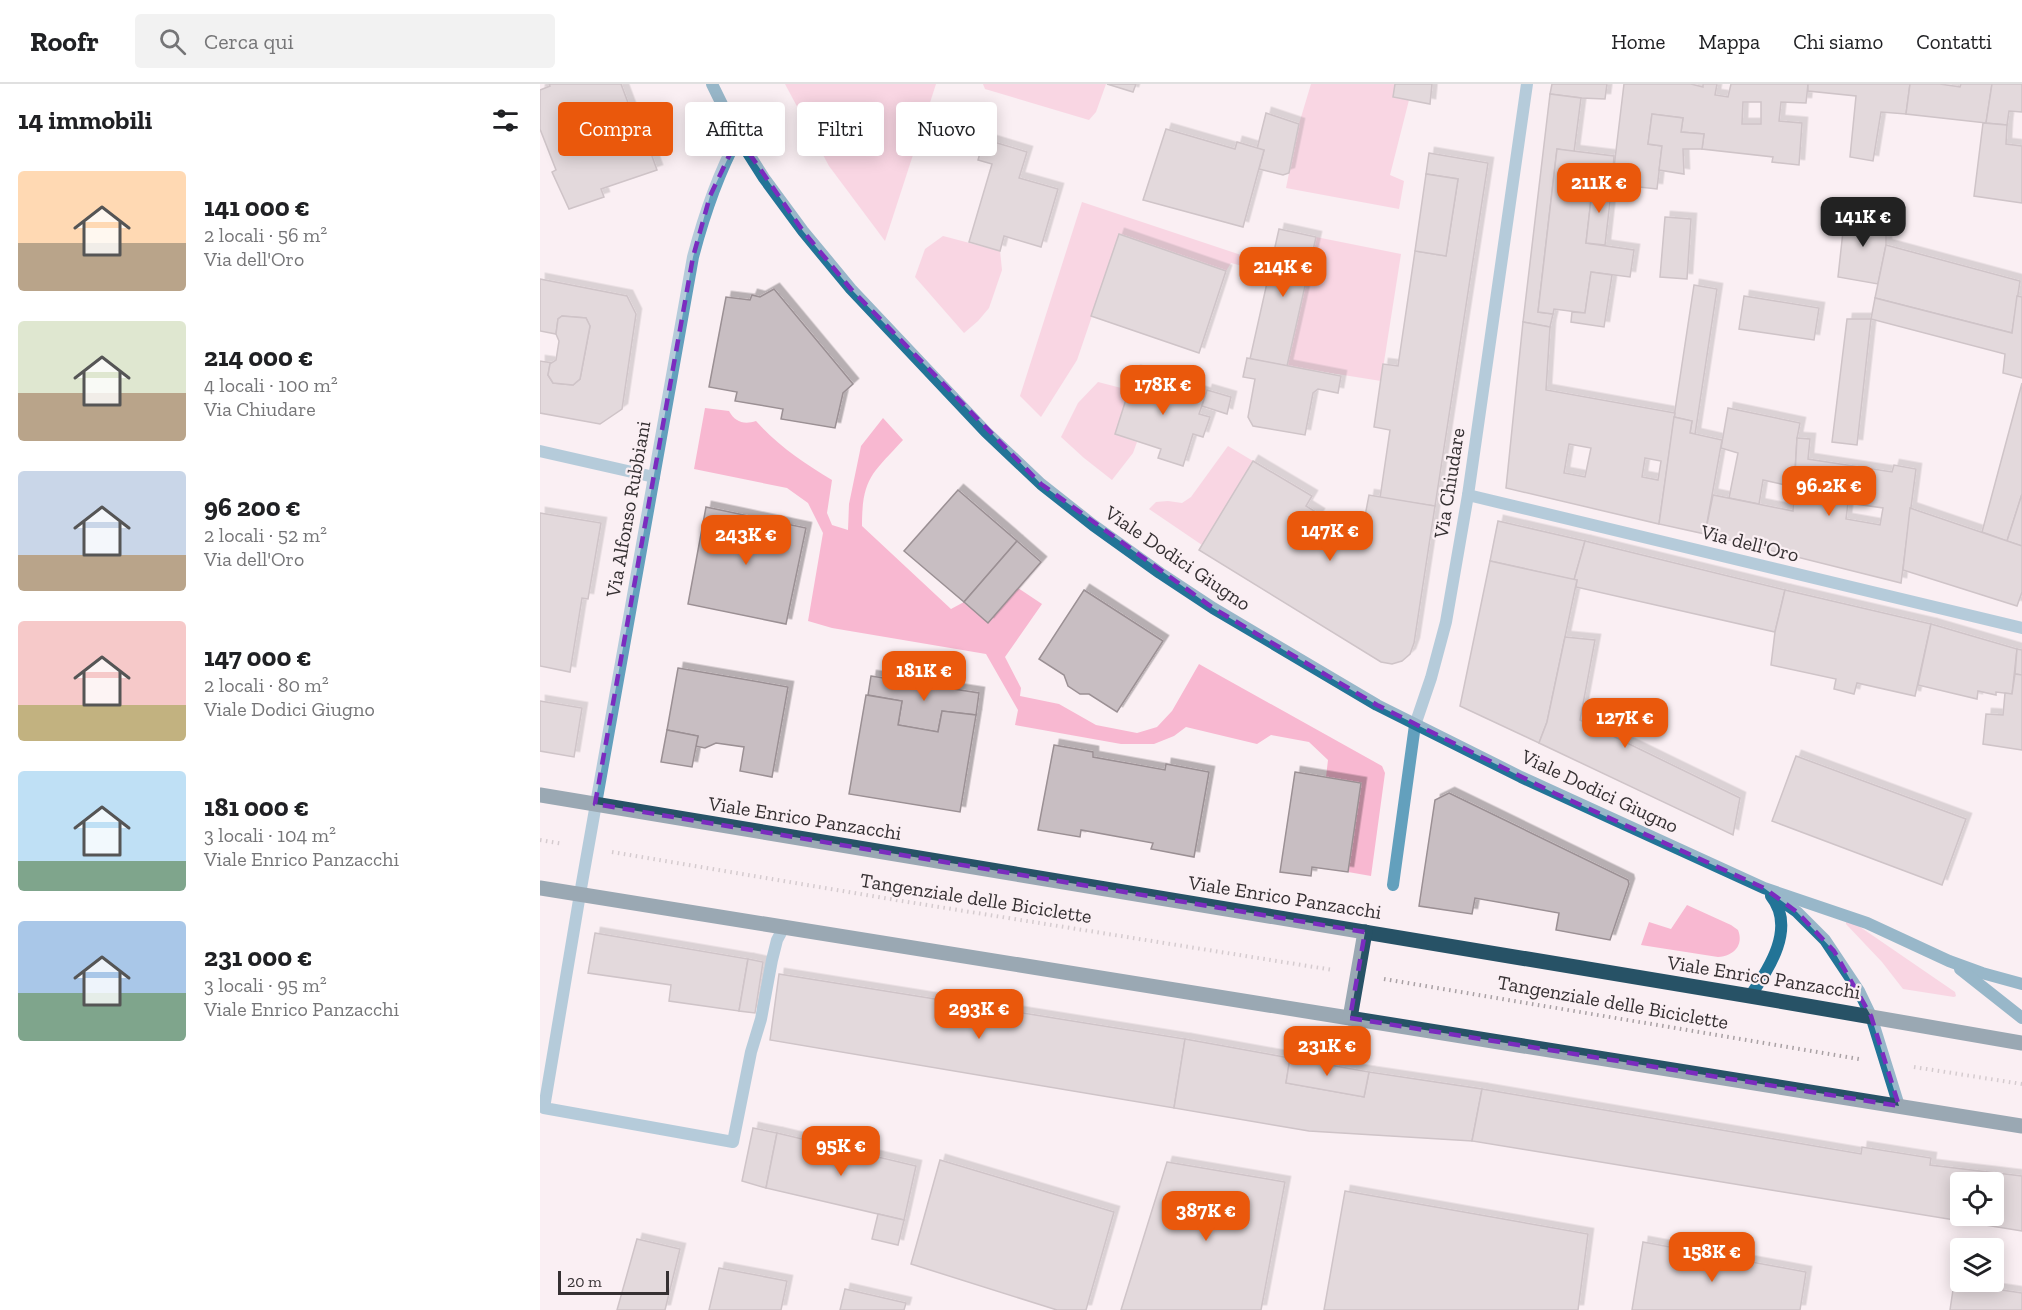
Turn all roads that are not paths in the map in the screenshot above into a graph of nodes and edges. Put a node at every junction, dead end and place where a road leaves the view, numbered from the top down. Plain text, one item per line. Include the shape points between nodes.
1 (712, 84) edge
2 (1527, 84) edge
3 (721, 102) edge
4 (728, 156) edge
5 (750, 156) edge
6 (540, 451) edge
7 (654, 477) junction
8 (1468, 495) junction
9 (2022, 628) edge
10 (1415, 725) junction
11 (540, 795) edge
12 (595, 804) junction
13 (1393, 885) dead end
14 (540, 888) edge
15 (1764, 888) junction
16 (580, 894) junction
17 (784, 927) junction
18 (1365, 932) junction
19 (1949, 961) junction
20 (2022, 984) edge
21 (1750, 996) junction
22 (1871, 1016) junction
23 (1350, 1018) junction
24 (2022, 1018) edge
25 (2022, 1042) edge
26 (1899, 1106) junction
27 (2022, 1126) edge

1 - 3 street, Viale Dodici Giugno
2 - 8 street, Via Chiudare
4 - 7 street, Via Alfonso Rubbiani via 718,176 693,257
5 - 10 street, Viale Dodici Giugno via 803,231 851,289 986,432 1041,483 1093,525 1213,608
6 - 7 street
7 - 12 street, Via Alfonso Rubbiani
8 - 9 street, Via dell'Oro
8 - 10 street, Via Chiudare via 1446,622
10 - 13 street, Via Chiudare
10 - 15 street, Viale Dodici Giugno
11 - 12 main road, Viale Enrico Panzacchi
12 - 16 street, Via Alfonso Rubbiani
12 - 18 main road, Viale Enrico Panzacchi
14 - 16 main road
15 - 19 street, Viale Dodici Giugno via 1858,919
15 - 21 street via 1782,921 1773,960
15 - 22 street, Viale Dodici Giugno via 1797,912 1825,940
16 - 17 main road
16 - 17 street, Via Alfonso Rubbiani via 544,1108 734,1142 772,960
17 - 23 main road
18 - 21 main road, Viale Enrico Panzacchi
18 - 23 main road
19 - 20 street, Viale Dodici Giugno
19 - 24 street, Viale Dodici Giugno
21 - 22 main road, Viale Enrico Panzacchi
22 - 25 main road, Viale Enrico Panzacchi
22 - 26 street, Viale Dodici Giugno
23 - 26 main road
26 - 27 main road

